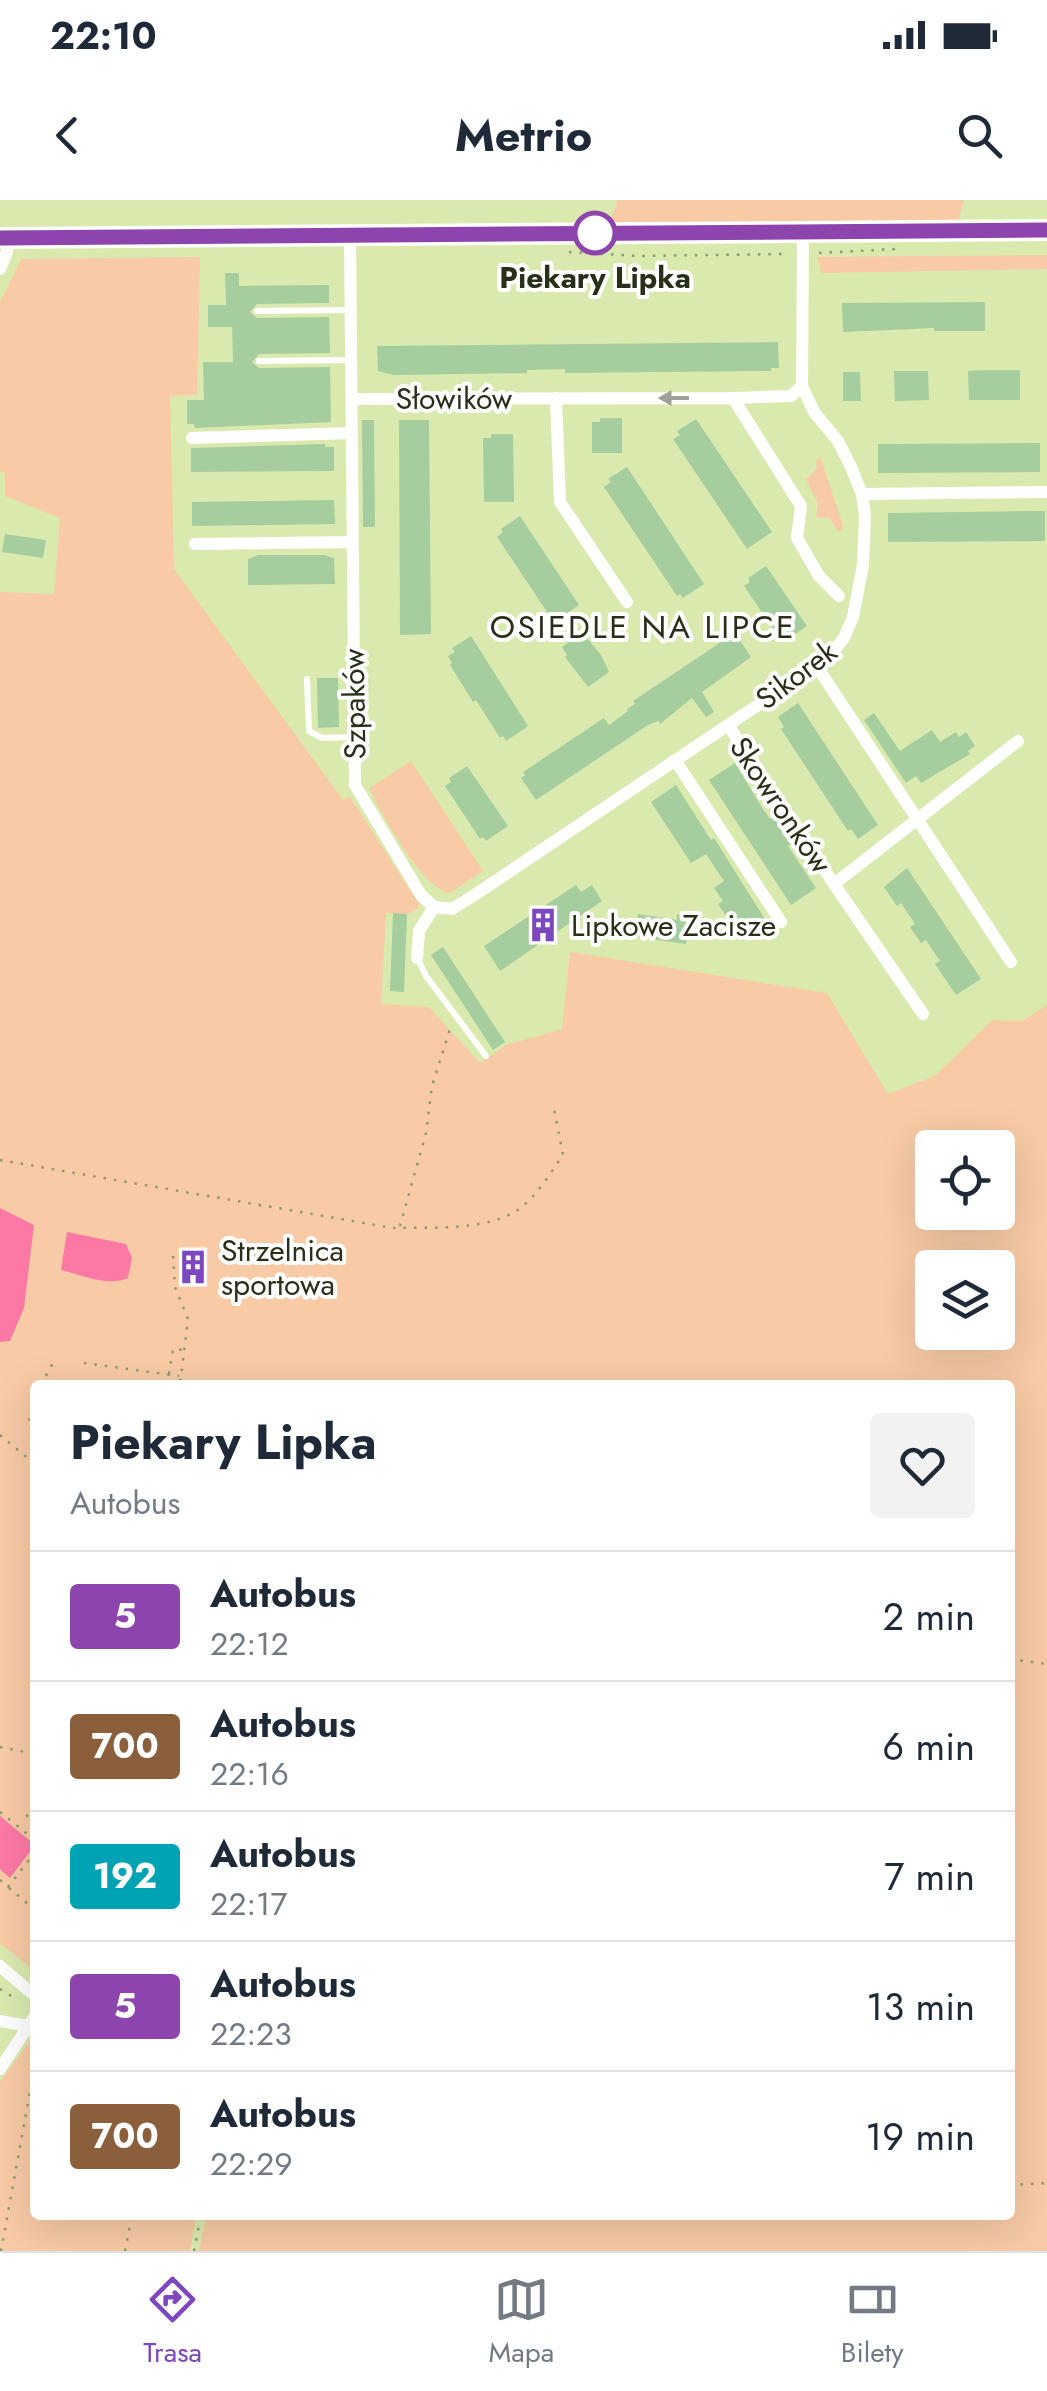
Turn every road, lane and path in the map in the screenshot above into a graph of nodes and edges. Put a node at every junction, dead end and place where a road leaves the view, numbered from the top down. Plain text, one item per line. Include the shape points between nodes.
1 (1047, 230) edge
2 (803, 232) junction
3 (350, 236) junction
4 (3, 238) edge
5 (0, 270) edge
6 (351, 310) junction
7 (256, 311) dead end
8 (351, 360) junction
9 (259, 361) dead end
10 (802, 386) junction
11 (556, 398) junction
12 (734, 398) junction
13 (352, 399) junction
14 (352, 433) junction
15 (192, 438) dead end
16 (1047, 492) edge
17 (862, 494) junction
18 (353, 542) junction
19 (195, 544) dead end
20 (839, 596) dead end
21 (628, 602) dead end
22 (816, 666) junction
23 (307, 678) dead end
24 (728, 725) junction
25 (354, 737) junction
26 (1018, 741) dead end
27 (675, 760) junction
28 (918, 821) junction
29 (834, 884) junction
30 (434, 907) junction
31 (781, 922) dead end
32 (417, 958) joint
33 (1011, 962) dead end
34 (923, 1014) dead end
35 (455, 1015) junction
36 (486, 1056) dead end
37 (553, 1104) dead end
38 (0, 1160) edge
39 (400, 1228) junction
40 (172, 1256) dead end
41 (184, 1351) junction
42 (53, 1363) dead end
43 (84, 1364) dead end
44 (169, 1374) junction
45 (181, 1376) junction
46 (44, 1380) edge
47 (181, 1380) edge
48 (0, 1434) edge
49 (30, 1460) edge
50 (1015, 1660) edge
51 (1047, 1664) edge
52 (0, 1747) edge
53 (30, 1753) edge
54 (0, 1812) edge
55 (30, 1836) edge
56 (30, 1858) edge
57 (0, 1880) edge
58 (8, 1887) junction
59 (30, 1906) edge
60 (0, 1966) edge
61 (30, 1992) edge
62 (30, 2021) edge
63 (0, 2022) edge
64 (30, 2024) edge
65 (0, 2069) edge
66 (30, 2092) edge
67 (1047, 2183) edge
68 (1015, 2185) edge
69 (131, 2220) edge
70 (200, 2220) edge
71 (1, 2251) edge
72 (125, 2251) edge
73 (194, 2251) edge

1 - 2 street
2 - 3 street
2 - 10 street
3 - 4 street
3 - 6 street, Szpaków
4 - 5 street via 7,252
6 - 7 lane
6 - 8 street, Szpaków
8 - 9 lane
8 - 13 street, Szpaków
10 - 12 street, Słowików via 790,396
10 - 17 street, Sikorek
12 -> 11 street, Słowików
11 - 13 street, Słowików
11 - 21 street, Słowików via 560,502
12 - 20 street via 802,506 797,538
13 - 14 street, Szpaków
14 - 15 street
14 - 18 street, Szpaków
16 - 17 street
17 - 22 street, Sikorek via 863,565 852,617 836,651
18 - 19 street
18 - 25 street, Szpaków
22 - 24 street, Sikorek
22 - 28 street
23 - 25 lane via 309,731 322,738
24 - 27 street, Sikorek
24 - 29 street, Skowronków
25 - 30 street, Szpaków via 359,795
26 - 28 street, Skowronków
27 - 30 street, Sikorek via 474,896 452,909
27 - 31 street
28 - 29 street, Skowronków
28 - 33 street
29 - 34 street, Skowronków
30 - 32 street via 419,931
32 - 35 lane
35 - 36 lane
35 - 39 path
37 - 39 path via 563,1155 522,1208 450,1228
38 - 39 path
40 - 41 path via 188,1319
41 - 44 path via 173,1349
41 - 45 path
42 - 46 path
43 - 44 path
44 - 45 path
45 - 47 path
48 - 49 path
50 - 51 path
52 - 53 path
54 - 55 path
56 - 58 path
57 - 58 path
58 - 59 path
60 - 61 street
62 - 63 street
64 - 65 street
66 - 71 path
67 - 68 path
69 - 72 path
70 - 73 path

